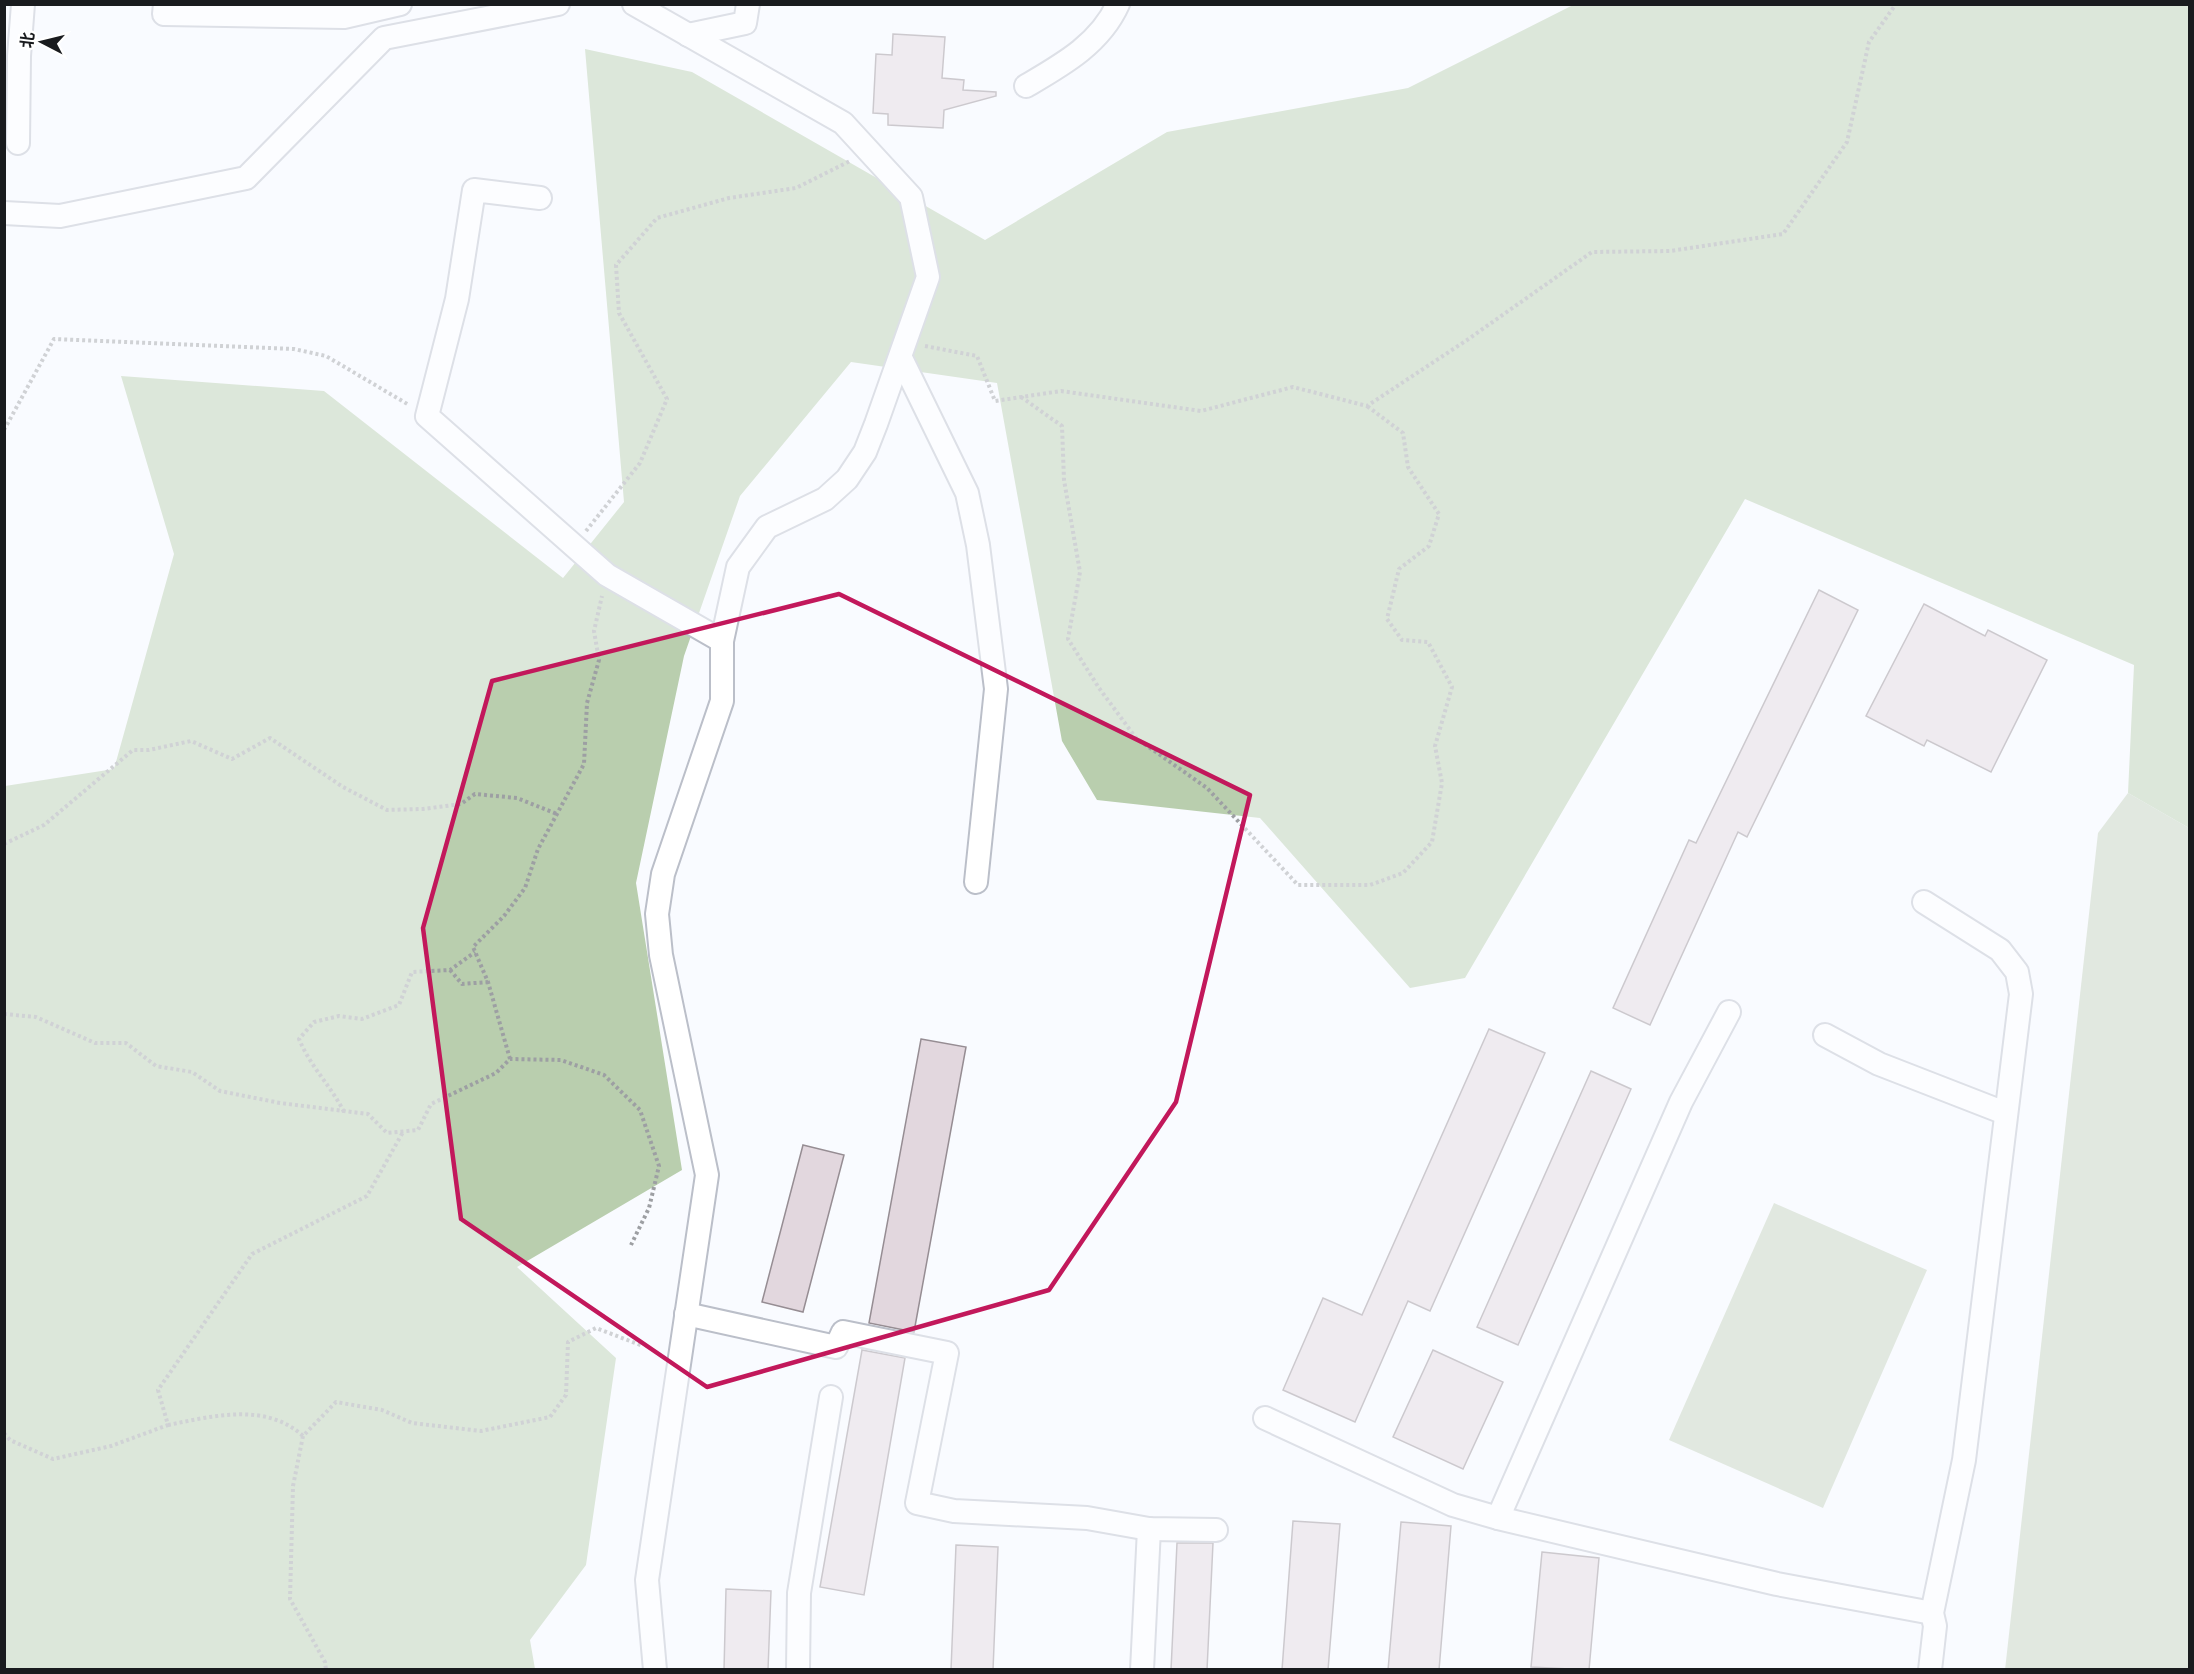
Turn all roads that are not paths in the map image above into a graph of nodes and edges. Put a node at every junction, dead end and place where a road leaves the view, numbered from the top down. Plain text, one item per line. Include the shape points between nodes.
1 (23, 4) edge
2 (165, 4) edge
3 (400, 4) edge
4 (558, 4) edge
5 (634, 4) edge
6 (748, 4) edge
7 (1118, 4) edge
8 (345, 11) edge
9 (688, 35) junction
10 (1026, 86) dead end
11 (18, 143) dead end
12 (540, 198) dead end
13 (4, 213) edge
14 (904, 350) junction
15 (722, 641) junction
16 (976, 882) dead end
17 (1924, 902) dead end
18 (1729, 1012) dead end
19 (1825, 1035) dead end
20 (2005, 1113) junction
21 (686, 1314) junction
22 (831, 1397) dead end
23 (1265, 1418) dead end
24 (1498, 1518) junction
25 (1149, 1529) junction
26 (1216, 1530) dead end
27 (1932, 1613) junction
28 (655, 1670) edge
29 (798, 1670) edge
30 (1142, 1670) edge
31 (1930, 1670) edge

1 - 11 street
2 - 8 street via 164,14
3 - 8 street
4 - 13 street via 384,38 246,178 60,216
5 - 9 street
6 - 9 street via 745,23
7 - 10 street via 1112,19 1075,57
9 - 14 street via 843,123 911,197 928,277
12 - 15 street via 474,190 457,299 427,416 607,575
14 - 15 street via 865,452 847,479 825,499 767,527 738,567
14 - 16 street via 966,494 978,545 996,689
15 - 21 street via 722,701 672,842 657,914 707,1174
17 - 20 street via 2000,950 2017,972 2021,994
18 - 24 street via 1681,1102
19 - 20 street via 1879,1064
20 - 27 street via 1964,1461
21 - 25 street via 836,1347 843,1332 947,1353 917,1503 954,1511 1087,1518
21 - 28 street via 647,1580
22 - 29 street via 799,1593
23 - 24 street via 1453,1505
24 - 27 street via 1777,1584
25 - 26 street
25 - 30 street
27 - 31 street via 1935,1626

